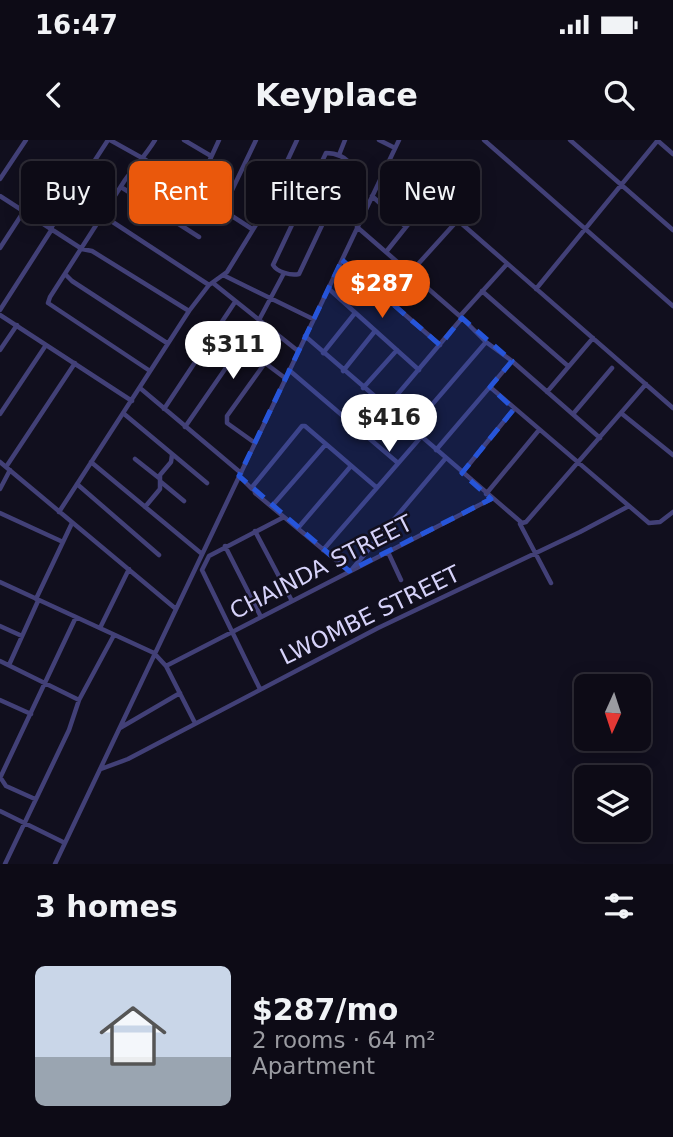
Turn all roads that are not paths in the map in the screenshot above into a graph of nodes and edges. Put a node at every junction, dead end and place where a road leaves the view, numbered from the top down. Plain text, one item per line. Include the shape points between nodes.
1 (26, 140) edge
2 (109, 140) edge
3 (155, 140) edge
4 (184, 140) edge
5 (219, 140) edge
6 (256, 140) edge
7 (297, 140) edge
8 (345, 140) edge
9 (379, 140) edge
10 (399, 140) edge
11 (484, 140) edge
12 (570, 140) edge
13 (657, 140) edge
14 (395, 148) junction
15 (673, 154) edge
16 (211, 156) junction
17 (338, 156) junction
18 (144, 159) junction
19 (147, 161) edge
20 (209, 161) edge
21 (388, 161) edge
22 (3, 169) edge
23 (0, 179) edge
24 (380, 179) edge
25 (621, 185) junction
26 (121, 187) junction
27 (232, 190) edge
28 (0, 196) edge
29 (115, 196) edge
30 (372, 196) junction
31 (21, 209) edge
32 (232, 215) edge
33 (21, 216) edge
34 (115, 223) edge
35 (45, 224) edge
36 (97, 224) edge
37 (408, 224) edge
38 (453, 224) edge
39 (462, 224) edge
40 (357, 227) junction
41 (405, 227) junction
42 (51, 228) junction
43 (252, 229) junction
44 (585, 229) junction
45 (673, 230) edge
46 (199, 237) dead end
47 (0, 248) edge
48 (82, 248) junction
49 (386, 252) junction
50 (342, 260) junction
51 (507, 264) junction
52 (284, 273) junction
53 (410, 273) junction
54 (65, 274) junction
55 (223, 275) junction
56 (211, 284) junction
57 (329, 289) junction
58 (536, 289) junction
59 (482, 291) junction
60 (271, 298) junction
61 (235, 302) junction
62 (673, 306) edge
63 (189, 311) junction
64 (0, 313) edge
65 (355, 313) junction
66 (461, 317) junction
67 (313, 319) junction
68 (259, 320) junction
69 (17, 325) junction
70 (375, 331) junction
71 (305, 336) junction
72 (593, 338) junction
73 (486, 342) junction
74 (167, 344) junction
75 (46, 345) junction
76 (440, 345) junction
77 (397, 350) junction
78 (0, 351) edge
79 (298, 351) junction
80 (323, 353) junction
81 (512, 361) junction
82 (75, 363) junction
83 (568, 366) junction
84 (612, 368) dead end
85 (289, 370) junction
86 (419, 370) junction
87 (150, 371) junction
88 (344, 371) junction
89 (285, 378) junction
90 (646, 384) junction
91 (490, 387) junction
92 (140, 388) junction
93 (363, 388) junction
94 (547, 391) junction
95 (132, 401) junction
96 (164, 408) junction
97 (386, 408) junction
98 (673, 408) edge
99 (514, 409) junction
100 (123, 413) junction
101 (621, 413) junction
102 (0, 414) edge
103 (573, 414) junction
104 (185, 427) junction
105 (411, 429) junction
106 (539, 430) junction
107 (421, 437) junction
108 (600, 438) junction
109 (255, 443) junction
110 (326, 444) junction
111 (436, 450) junction
112 (172, 454) junction
113 (673, 455) edge
114 (135, 459) dead end
115 (446, 459) junction
116 (91, 462) junction
117 (0, 463) edge
118 (398, 463) junction
119 (578, 464) junction
120 (351, 466) junction
121 (8, 469) junction
122 (462, 473) junction
123 (240, 475) junction
124 (160, 480) junction
125 (207, 483) dead end
126 (77, 484) junction
127 (376, 487) junction
128 (0, 489) edge
129 (253, 490) junction
130 (486, 494) junction
131 (491, 499) junction
132 (184, 501) dead end
133 (272, 506) junction
134 (629, 506) junction
135 (145, 507) junction
136 (59, 512) junction
137 (673, 512) edge
138 (0, 513) edge
139 (284, 517) junction
140 (72, 523) junction
141 (519, 523) junction
142 (298, 528) junction
143 (255, 531) junction
144 (63, 542) junction
145 (225, 546) junction
146 (323, 550) junction
147 (388, 552) junction
148 (536, 553) junction
149 (159, 555) dead end
150 (203, 558) junction
151 (129, 569) junction
152 (350, 571) junction
153 (401, 580) dead end
154 (0, 582) edge
155 (551, 583) dead end
156 (37, 600) junction
157 (292, 601) junction
158 (176, 608) junction
159 (76, 617) junction
160 (261, 617) junction
161 (0, 626) edge
162 (100, 629) junction
163 (232, 632) junction
164 (114, 635) junction
165 (22, 636) junction
166 (154, 653) junction
167 (0, 661) edge
168 (9, 665) junction
169 (166, 666) junction
170 (45, 682) junction
171 (260, 689) junction
172 (180, 693) junction
173 (0, 700) edge
174 (79, 700) junction
175 (31, 714) junction
176 (195, 723) junction
177 (120, 727) junction
178 (100, 769) junction
179 (0, 778) edge
180 (35, 799) junction
181 (0, 811) edge
182 (24, 822) junction
183 (65, 843) junction
184 (5, 864) edge
185 (55, 864) edge

1 - 22 street
2 - 18 street
2 - 42 street
3 - 18 street
4 - 16 street
5 - 16 street
6 - 27 street
7 - 43 street
8 - 17 street
9 - 14 street
10 - 14 street
11 - 44 street
12 - 25 street
13 - 15 street
13 - 25 street
14 - 21 street
16 - 20 street
17 - 52 street via 326,153 273,265
17 - 52 street via 350,166 316,240 299,274
18 - 19 street
18 - 26 street
22 - 23 street
24 - 30 street
25 - 44 street
25 - 45 street
26 - 29 street
26 - 46 street
28 - 31 street
30 - 40 street
30 - 41 street
32 - 43 street
33 - 47 street
34 - 56 street
35 - 42 street
36 - 48 street
37 - 41 street
38 - 53 street
39 - 51 street
40 - 49 street
40 - 50 street
41 - 49 street
42 - 48 street
42 - 64 street
43 - 55 street
44 - 58 street
44 - 62 street
48 - 54 street
48 - 63 street
49 - 53 street
50 - 57 street
50 - 76 street
51 - 58 street
51 - 59 street
52 - 60 street
53 - 66 street
54 - 74 street
54 - 87 street via 49,305
55 - 56 street
55 - 60 street
56 - 61 street
56 - 63 street
57 - 65 street
57 - 67 street
58 - 72 street
59 - 66 street
59 - 83 street
60 - 67 street
60 - 68 street
61 - 68 street
61 - 96 street
63 - 74 street
64 - 69 street
65 - 70 street
65 - 80 street
66 - 73 street
66 - 76 street
67 - 71 street
68 - 79 street
68 - 104 street
69 - 75 street
69 - 78 street
70 - 77 street
70 - 88 street
71 - 79 street
71 - 80 street
72 - 83 street
72 - 90 street
73 - 81 street
73 - 105 street
74 - 87 street
75 - 82 street
75 - 102 street
76 - 86 street
77 - 86 street
77 - 93 street
79 - 85 street
80 - 88 street
81 - 91 street
81 - 94 street
82 - 95 street
82 - 121 street
83 - 94 street
84 - 103 street
85 - 89 street
85 - 118 street
86 - 97 street
87 - 92 street
88 - 93 street
89 - 109 street
89 - 109 street via 265,363 228,416 227,424
90 - 98 street
90 - 101 street
91 - 99 street
91 - 111 street
92 - 95 street
92 - 96 street
93 - 97 street
94 - 103 street
95 - 100 street
96 - 104 street
97 - 105 street
99 - 106 street
99 - 122 street
100 - 112 street
100 - 116 street
101 - 108 street
101 - 113 street
103 - 108 street
104 - 123 street
105 - 107 street
106 - 119 street
106 - 130 street
107 - 111 street
107 - 118 street
108 - 119 street
109 - 123 street
110 - 120 street
110 - 129 street via 302,426
110 - 133 street
111 - 115 street
112 - 124 street
112 - 125 street
114 - 124 street
115 - 122 street
115 - 152 street
116 - 126 street
116 - 135 street
117 - 121 street
118 - 127 street
119 - 134 street
119 - 141 street via 526,523
120 - 127 street
120 - 142 street
121 - 128 street
121 - 136 street
122 - 130 street
123 - 129 street
123 - 150 street
124 - 132 street
124 - 135 street via 160,489
126 - 136 street
126 - 149 street
127 - 146 street
129 - 133 street
130 - 131 street
131 - 141 street
131 - 147 street, CHAINDA STREET
133 - 139 street
134 - 137 street via 651,524
134 - 148 street, LWOMBE STREET
135 - 150 street
136 - 140 street
138 - 144 street
139 - 142 street
139 - 143 street
140 - 144 street
140 - 151 street
141 - 148 street
142 - 146 street
143 - 145 street
143 - 157 street
144 - 156 street
145 - 150 street
145 - 160 street
146 - 152 street
147 - 152 street, CHAINDA STREET
147 - 153 street
148 - 155 street
148 - 171 street, LWOMBE STREET
150 - 158 street
150 - 163 street via 205,579
151 - 158 street
151 - 162 street
152 - 157 street, CHAINDA STREET
154 - 156 street
156 - 159 street
156 - 165 street
157 - 160 street, CHAINDA STREET
158 - 166 street
159 - 162 street
159 - 170 street
160 - 163 street, CHAINDA STREET
161 - 165 street
162 - 164 street
163 - 169 street, CHAINDA STREET
163 - 171 street
164 - 166 street
164 - 174 street
165 - 168 street
166 - 169 street
166 - 177 street
167 - 168 street
168 - 170 street
169 - 172 street
170 - 174 street
170 - 175 street
171 - 176 street, LWOMBE STREET
172 - 176 street
172 - 177 street
173 - 175 street
174 - 180 street
175 - 179 street
176 - 178 street, LWOMBE STREET via 128,760
177 - 178 street
178 - 183 street
179 - 180 street via 6,786
180 - 182 street
181 - 182 street
182 - 183 street
182 - 184 street
183 - 185 street

